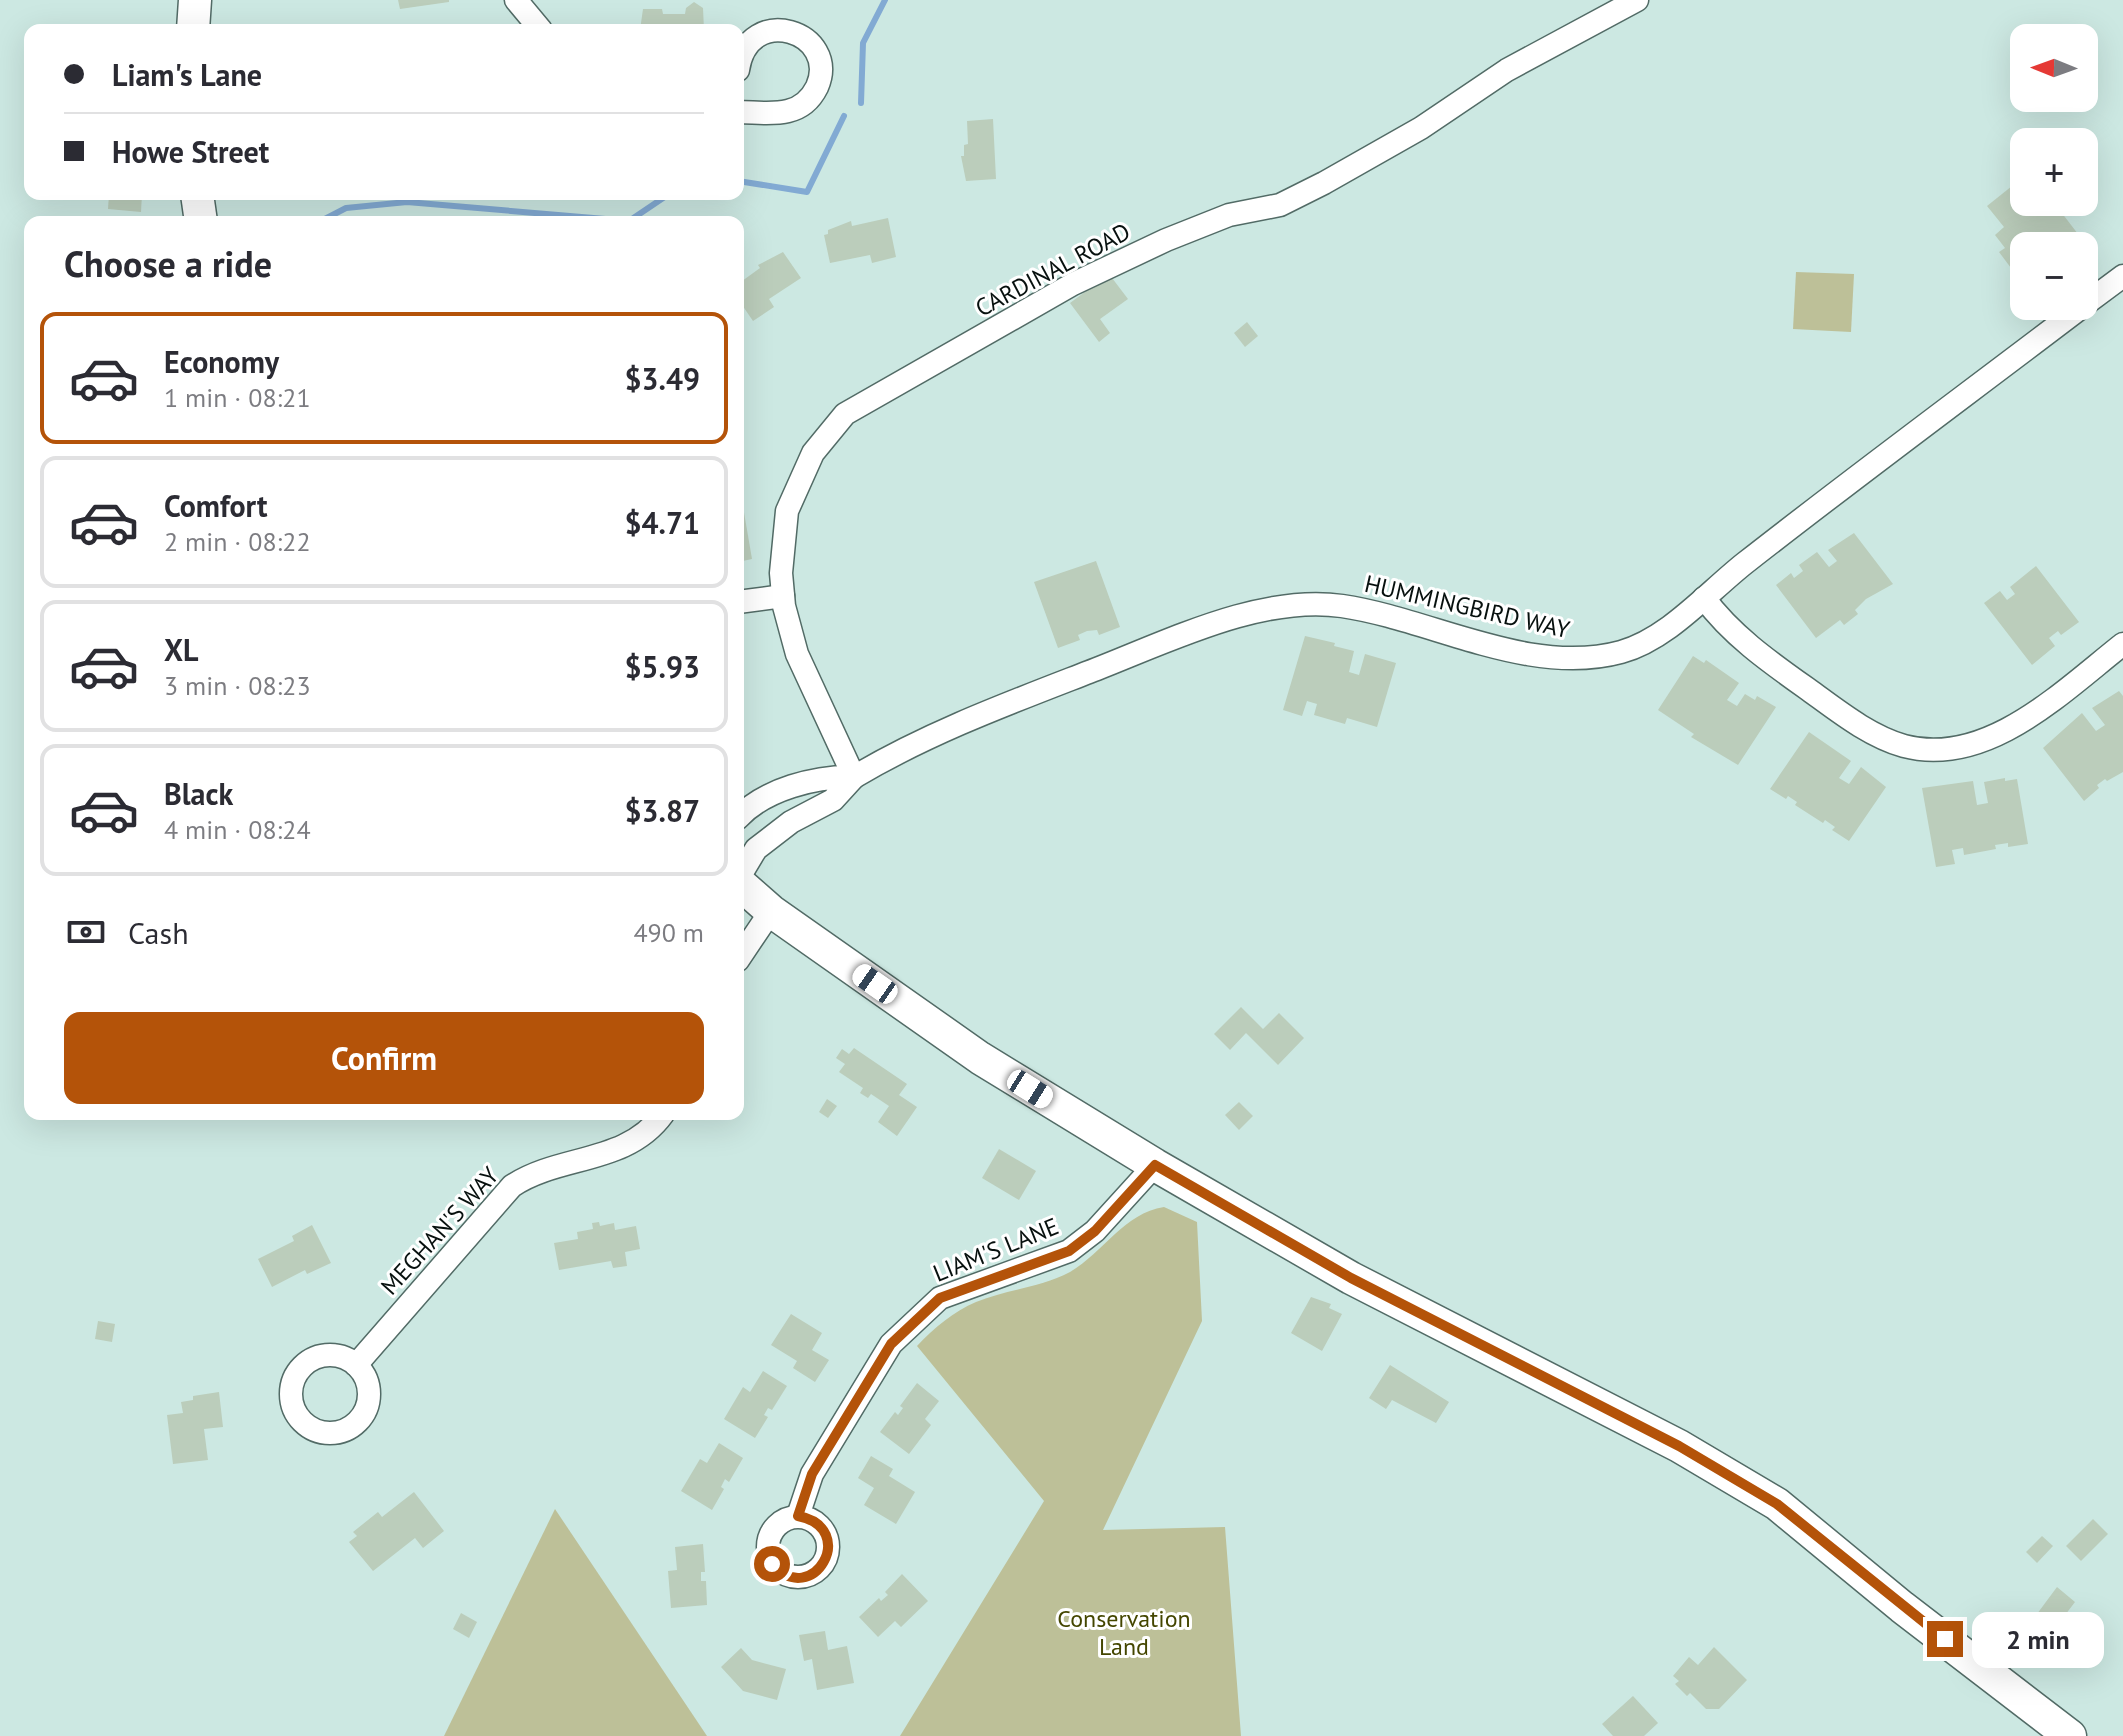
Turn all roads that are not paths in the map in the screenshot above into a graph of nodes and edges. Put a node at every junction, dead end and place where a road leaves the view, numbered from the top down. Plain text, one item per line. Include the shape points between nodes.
1 (195, 0) edge
2 (516, 0) edge
3 (1637, 0) edge
4 (193, 24) edge
5 (536, 24) edge
6 (744, 51) edge
7 (744, 112) edge
8 (2123, 276) edge
9 (2098, 295) edge
10 (2066, 320) edge
11 (783, 596) junction
12 (1704, 598) junction
13 (744, 601) edge
14 (2123, 644) edge
15 (854, 777) junction
16 (744, 812) edge
17 (744, 870) edge
18 (744, 886) edge
19 (771, 911) junction
20 (744, 951) edge
21 (657, 1120) edge
22 (1155, 1165) junction
23 (356, 1365) dead end
24 (798, 1516) dead end
25 (2070, 1736) edge

1 - 4 street
2 - 5 street
3 - 11 street, CARDINAL ROAD via 1507,70 1421,128 1324,183 1280,205 1229,215 1166,240 1073,284 845,414 813,453 787,511
6 - 7 street via 751,40 775,30 792,32 806,40 820,71 817,88 799,106 783,112
8 - 9 street, HUMMINGBIRD WAY
10 - 12 street, HUMMINGBIRD WAY
11 - 13 street
11 - 15 street, CARDINAL ROAD via 797,654
12 - 14 street via 1743,640 1849,720 1902,745 1933,751 1983,741 2017,722
12 - 15 street, HUMMINGBIRD WAY via 1644,643 1602,657 1564,659 1344,606 1311,603 1266,609 982,714
15 - 16 street, HUMMINGBIRD WAY via 834,776 785,789
15 - 17 street, HUMMINGBIRD WAY via 833,800 756,849
18 - 19 street
19 - 20 street
19 - 22 street via 980,1058
21 - 23 street, MEGHAN'S WAY via 619,1149 544,1168 512,1186
22 - 24 street, LIAM'S LANE via 1095,1231 1069,1251 940,1298 891,1344 812,1474
22 - 25 street via 1351,1278 1679,1446 1777,1504

